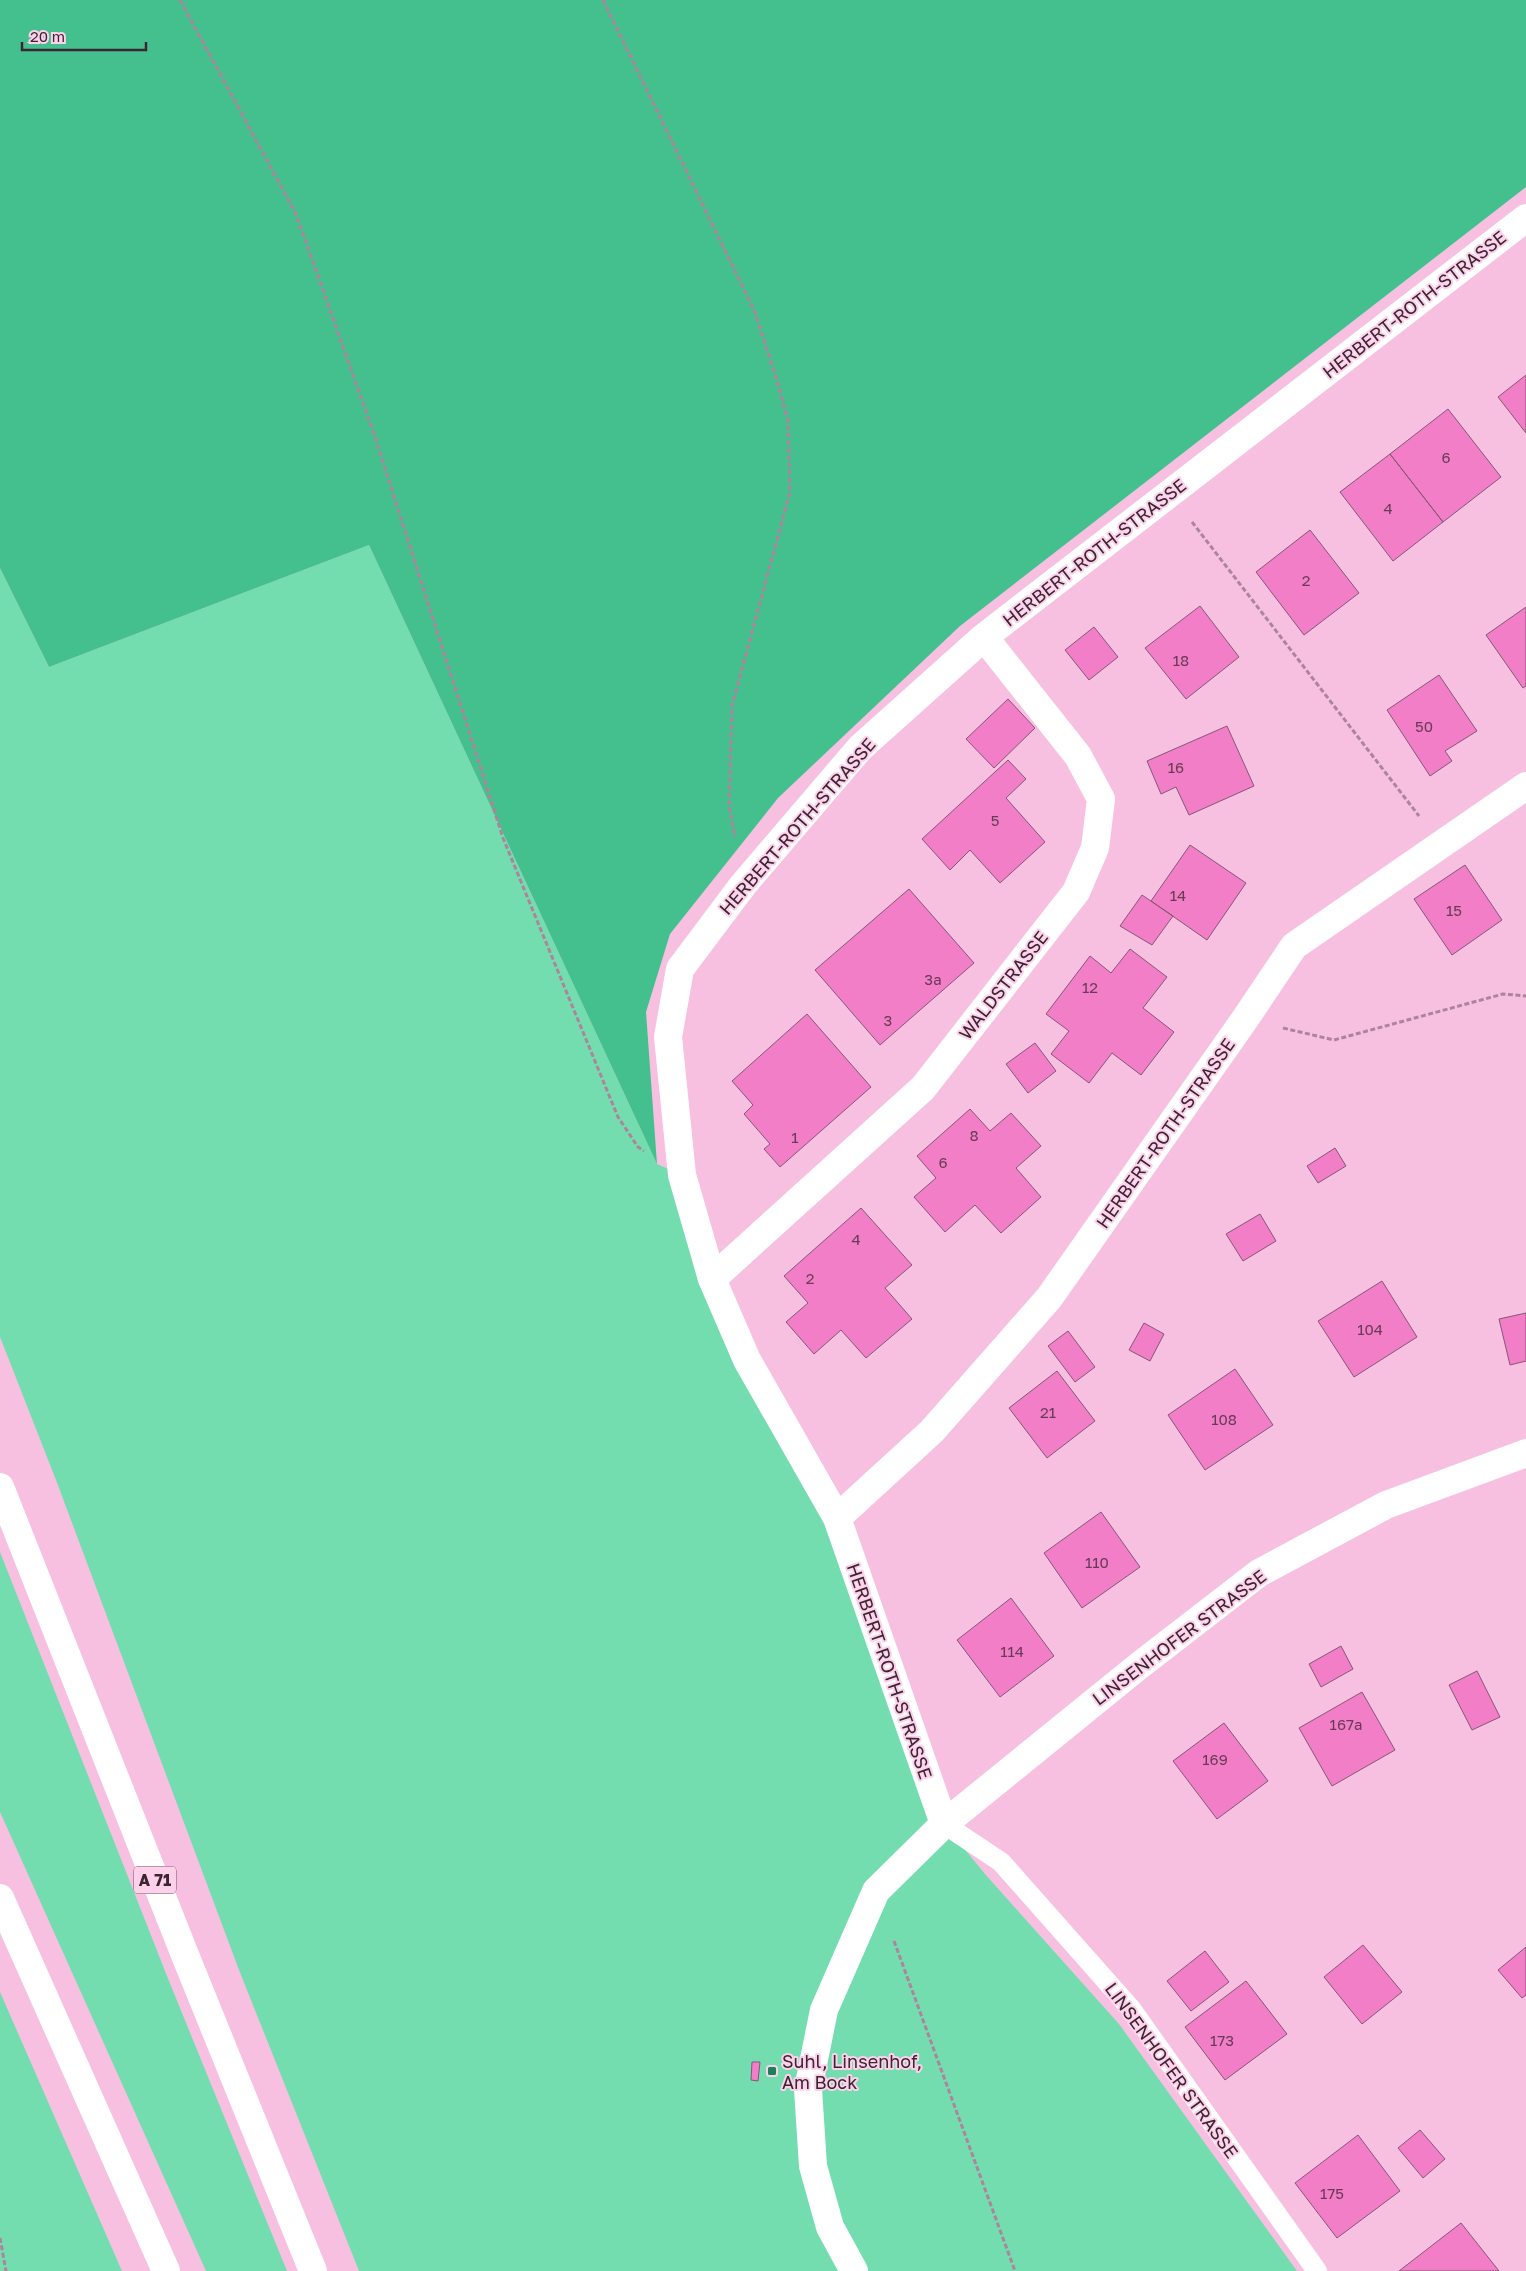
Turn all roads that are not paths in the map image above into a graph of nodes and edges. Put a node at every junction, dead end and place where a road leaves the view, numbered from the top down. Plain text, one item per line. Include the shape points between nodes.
1 (1526, 218) edge
2 (984, 637) junction
3 (1526, 786) edge
4 (712, 1279) junction
5 (1524, 1458) edge
6 (0, 1487) edge
7 (837, 1518) junction
8 (944, 1824) junction
9 (0, 1898) edge
10 (166, 2271) edge
11 (313, 2271) edge
12 (854, 2271) edge
13 (1316, 2271) edge

1 - 2 main road, HERBERT-ROTH-STRASSE
2 - 4 main road, HERBERT-ROTH-STRASSE via 860,748 743,885 680,969 668,1036 682,1175
2 - 4 main road, WALDSTRASSE via 1078,756 1101,799 1095,848 1076,892 923,1088
3 - 7 main road, HERBERT-ROTH-STRASSE via 1294,946 1246,1020 1049,1298 932,1431
4 - 7 main road, HERBERT-ROTH-STRASSE via 747,1360
5 - 8 main road, LINSENHOFER STRASSE via 1386,1505 1259,1573
6 - 11 main road, A 71
7 - 8 main road, HERBERT-ROTH-STRASSE
8 - 12 main road, LINSENHOFER STRASSE via 876,1891 824,2010 808,2089 813,2166 830,2227
8 - 13 lane, LINSENHOFER STRASSE via 1001,1862 1132,2010
9 - 10 main road

